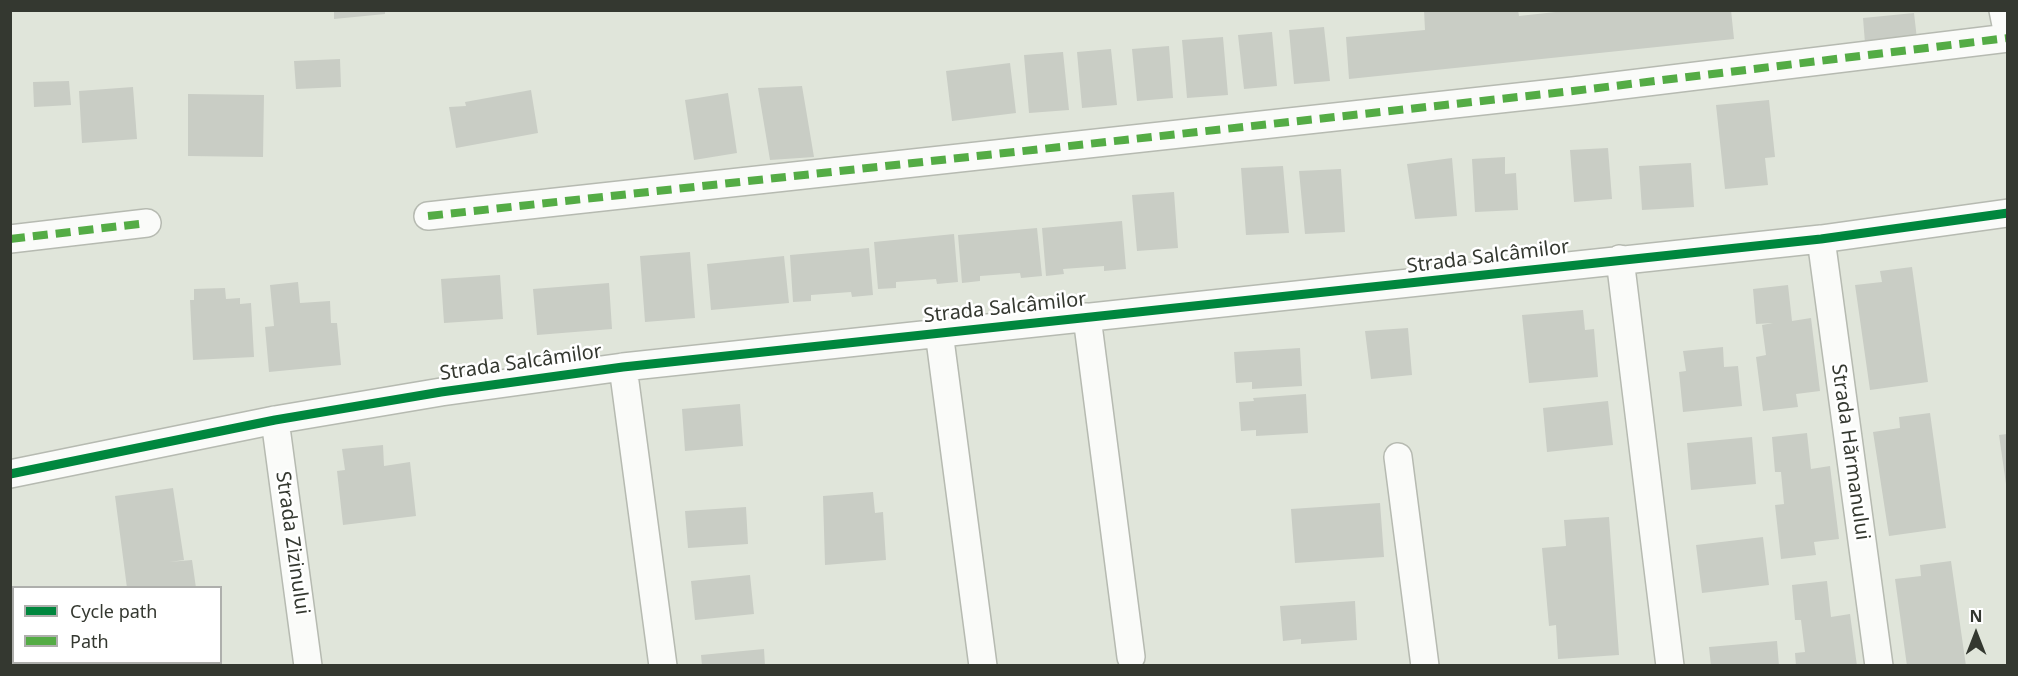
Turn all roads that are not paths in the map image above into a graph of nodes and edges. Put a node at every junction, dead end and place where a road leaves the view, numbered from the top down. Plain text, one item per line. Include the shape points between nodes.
1 (2006, 24) edge
2 (2007, 213) edge
3 (428, 216) dead end
4 (147, 223) dead end
5 (10, 239) edge
6 (1821, 239) junction
7 (1620, 259) junction
8 (1087, 317) junction
9 (939, 333) junction
10 (622, 367) junction
11 (275, 420) junction
12 (1398, 457) dead end
13 (10, 474) edge
14 (1131, 657) dead end
15 (308, 666) edge
16 (663, 666) edge
17 (983, 666) edge
18 (1425, 666) edge
19 (1670, 666) edge
20 (1879, 666) edge

1 - 3 street via 1550,94
2 - 6 street, Strada Salcâmilor
4 - 5 street
6 - 7 street, Strada Salcâmilor
6 - 20 street, Strada Hărmanului
7 - 8 street, Strada Salcâmilor
7 - 19 street
8 - 9 street, Strada Salcâmilor
8 - 14 street
9 - 10 street, Strada Salcâmilor
9 - 17 street
10 - 11 street, Strada Salcâmilor
10 - 16 street
11 - 13 street, Strada Salcâmilor
11 - 15 street, Strada Zizinului
12 - 18 street

